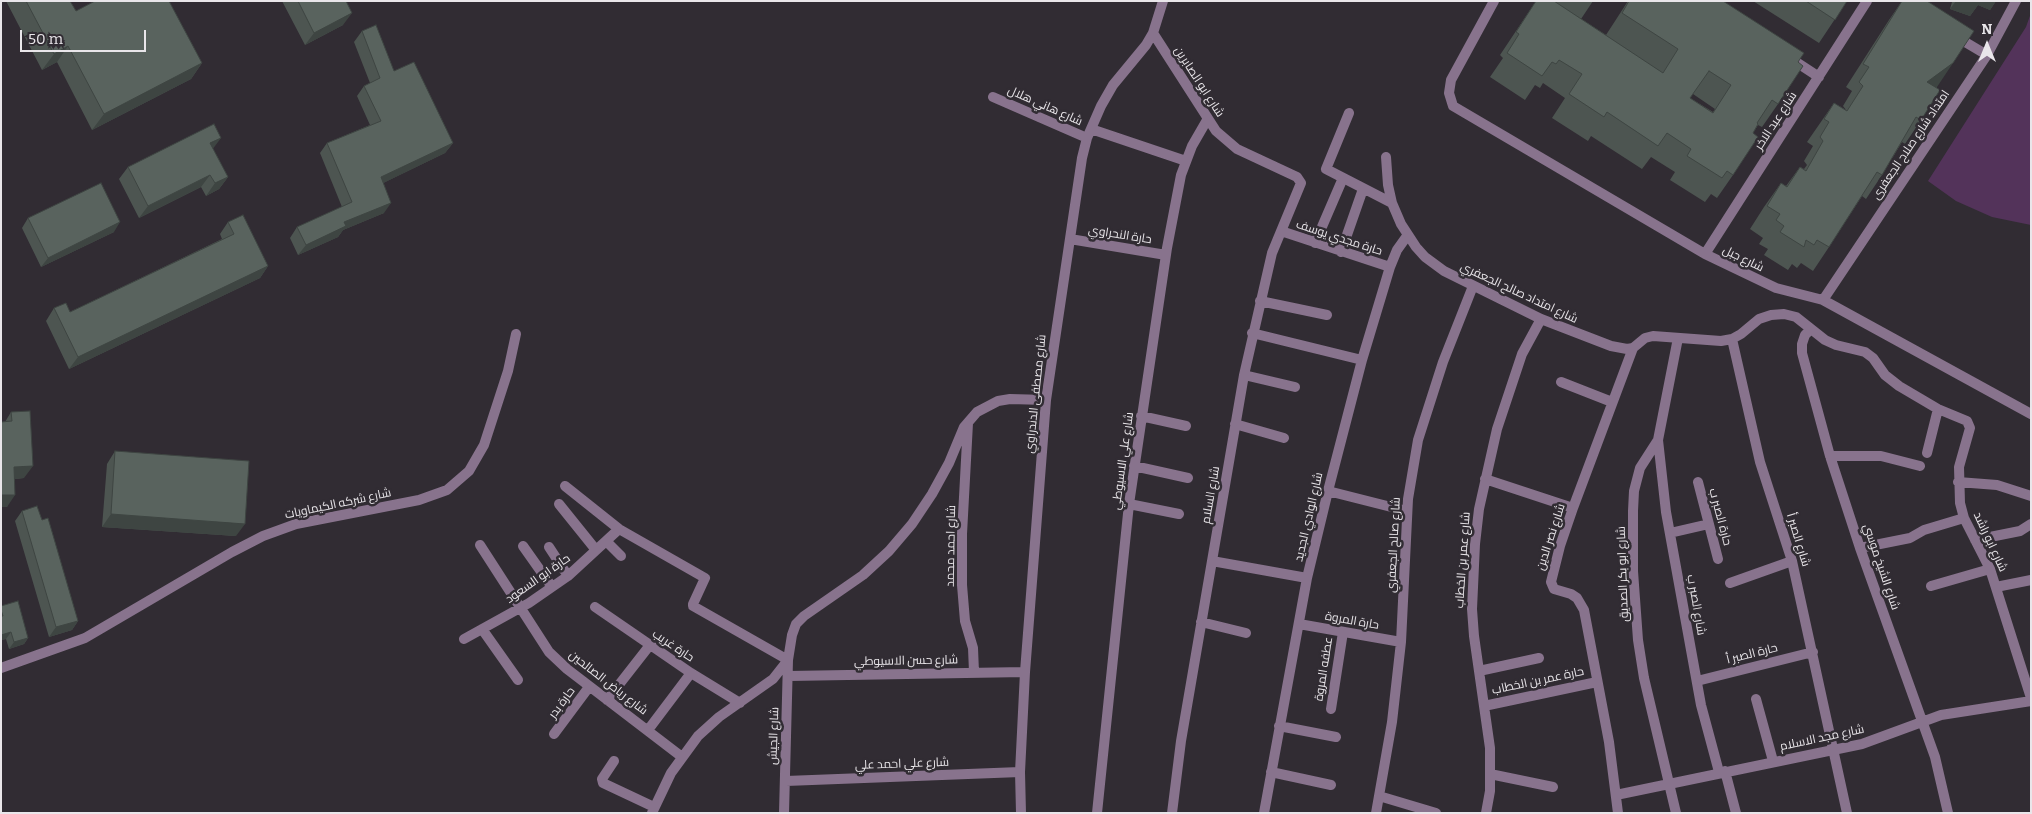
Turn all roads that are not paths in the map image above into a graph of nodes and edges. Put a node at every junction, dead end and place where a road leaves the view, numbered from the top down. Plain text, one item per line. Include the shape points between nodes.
1 (1163, 1) edge
2 (1494, 1) edge
3 (1868, 1) edge
4 (2016, 1) edge
5 (1946, 31) edge
6 (1153, 33) junction
7 (1987, 55) junction
8 (1788, 57) edge
9 (1819, 77) junction
10 (993, 97) dead end
11 (1349, 113) dead end
12 (1207, 120) junction
13 (1089, 133) junction
14 (1386, 157) dead end
15 (1186, 160) junction
16 (1343, 178) junction
17 (1300, 187) joint
18 (1363, 188) junction
19 (1392, 203) junction
20 (1281, 231) junction
21 (1407, 236) junction
22 (1070, 239) junction
23 (1316, 243) junction
24 (1341, 252) junction
25 (1705, 254) junction
26 (1166, 255) junction
27 (1390, 267) junction
28 (1473, 286) junction
29 (1823, 300) junction
30 (1260, 301) junction
31 (1327, 315) dead end
32 (1541, 319) junction
33 (1811, 329) junction
34 (1252, 333) junction
35 (516, 334) dead end
36 (1678, 338) junction
37 (1732, 339) junction
38 (1634, 348) junction
39 (1362, 360) junction
40 (1244, 375) junction
41 (1561, 382) dead end
42 (1295, 387) dead end
43 (1046, 400) junction
44 (1612, 402) junction
45 (1938, 409) junction
46 (2031, 414) edge
47 (1141, 416) junction
48 (969, 420) junction
49 (1235, 424) junction
50 (1186, 426) dead end
51 (1284, 438) dead end
52 (1658, 440) junction
53 (1927, 453) dead end
54 (1830, 456) junction
55 (1134, 466) junction
56 (1920, 466) dead end
57 (1188, 478) dead end
58 (1485, 479) junction
59 (1698, 482) dead end
60 (1958, 482) junction
61 (565, 486) dead end
62 (1328, 491) junction
63 (2031, 496) edge
64 (559, 504) dead end
65 (1129, 504) junction
66 (1574, 508) junction
67 (1407, 511) junction
68 (1179, 514) dead end
69 (1964, 518) junction
70 (1709, 524) junction
71 (2031, 524) edge
72 (619, 529) junction
73 (1670, 533) junction
74 (1975, 540) junction
75 (606, 541) junction
76 (480, 545) dead end
77 (523, 546) dead end
78 (548, 547) dead end
79 (1860, 548) junction
80 (596, 550) junction
81 (621, 556) dead end
82 (1718, 559) dead end
83 (1212, 561) junction
84 (1792, 561) junction
85 (1990, 569) junction
86 (568, 576) junction
87 (1307, 578) junction
88 (2031, 580) edge
89 (1730, 583) dead end
90 (1931, 586) dead end
91 (552, 587) junction
92 (1996, 587) junction
93 (595, 607) dead end
94 (521, 608) junction
95 (1201, 622) junction
96 (1299, 624) junction
97 (482, 629) junction
98 (1342, 632) junction
99 (1246, 633) dead end
100 (464, 639) dead end
101 (1401, 642) junction
102 (650, 646) junction
103 (1813, 652) junction
104 (1539, 658) dead end
105 (788, 660) junction
106 (1, 668) edge
107 (1479, 671) junction
108 (974, 672) junction
109 (1024, 672) junction
110 (691, 673) junction
111 (789, 676) junction
112 (518, 680) dead end
113 (1697, 680) junction
114 (1597, 682) junction
115 (589, 687) junction
116 (1756, 699) dead end
117 (607, 700) junction
118 (2031, 700) edge
119 (740, 703) junction
120 (1484, 706) junction
121 (1331, 709) dead end
122 (1923, 722) junction
123 (1279, 726) junction
124 (648, 730) junction
125 (554, 734) dead end
126 (1336, 737) dead end
127 (1833, 750) junction
128 (682, 757) junction
129 (614, 761) dead end
130 (1773, 761) junction
131 (1020, 772) junction
132 (1271, 772) junction
133 (1722, 772) junction
134 (1490, 774) junction
135 (786, 781) junction
136 (1669, 783) junction
137 (1331, 785) dead end
138 (1554, 787) dead end
139 (1616, 795) junction
140 (1379, 796) junction
141 (653, 811) edge
142 (784, 813) edge
143 (1021, 813) edge
144 (1098, 813) edge
145 (1172, 813) edge
146 (1264, 813) edge
147 (1376, 813) edge
148 (1436, 813) edge
149 (1486, 813) edge
150 (1618, 813) edge
151 (1676, 813) edge
152 (1736, 813) edge
153 (1847, 813) edge
154 (1948, 813) edge

1 - 6 street, شارع مصطفى الدندراوي
2 - 25 street, شارع جبل via 1451,80 1449,93 1453,106
3 - 9 street, شارع عبد الاخر
4 - 7 street, امتداد شارع صلاح الجعفرى
5 - 7 street
6 - 12 street, شارع ابو الصابرين
6 - 13 street, شارع مصطفى الدندراوي via 1113,85
7 - 29 street, امتداد شارع صلاح الجعفرى
8 - 9 street
9 - 25 street, شارع عبد الاخر
10 - 13 street, شارع هاني هلال
11 - 16 street via 1326,165 1329,172
12 - 15 street, شارع علي الاسيوطي
12 - 17 street, شارع ابو الصابرين via 1237,149 1297,177
13 - 15 street, شارع هاني هلال
13 - 22 street, شارع مصطفى الدندراوي
14 - 19 street, شارع امتداد صالح الجعفري
15 - 26 street, شارع علي الاسيوطي
16 - 18 street
16 - 23 street
17 - 20 street, شارع السلام
18 - 19 street
18 - 24 street
19 - 21 street, شارع امتداد صالح الجعفري
20 - 23 street, حارة مجدي يوسف
20 - 30 street, شارع السلام
21 - 27 street, شارع الوادي الجديد
21 - 28 street, شارع امتداد صالح الجعفري via 1436,266
22 - 26 street, حارة النحراوي
22 - 43 street, شارع مصطفى الدندراوي
23 - 24 street, حارة مجدي يوسف
24 - 27 street, حارة مجدي يوسف
25 - 29 street, شارع جبل via 1776,288
26 - 47 street, شارع علي الاسيوطي
27 - 39 street, شارع الوادي الجديد
28 - 32 street, شارع امتداد صالح الجعفري
28 - 67 street, شارع صالح الجعفري via 1443,362 1418,440
29 - 46 street, شارع جبل
30 - 31 street
30 - 34 street, شارع السلام
32 - 38 street, شارع امتداد صالح الجعفري via 1611,346
32 - 58 street, شارع عمر بن الخطاب via 1517,366
33 - 37 street via 1796,317 1771,315 1759,319
33 - 45 street via 1836,345 1865,352 1899,386
33 - 54 street, شارع الشيخ موسي via 1805,335 1802,353
34 - 39 street
34 - 40 street, شارع السلام
35 - 106 street, شارع شركه الكيماويات via 508,371 484,445 470,471 447,490 419,500 296,524 263,536 85,638
36 - 37 street
36 - 38 street via 1649,336
36 - 52 street, شارع ابو بكر الصديق
37 - 84 street, شارع الصبر أ via 1760,462
38 - 44 street, شارع نصر الدين
39 - 62 street, شارع الوادي الجديد
40 - 42 street
40 - 49 street, شارع السلام
41 - 44 street
43 - 48 street via 998,401 987,405
43 - 109 street, شارع مصطفى الدندراوي
44 - 66 street, شارع نصر الدين
45 - 53 street
45 - 60 street, شارع ابو راشد via 1970,424 1958,467
47 - 50 street
47 - 55 street, شارع علي الاسيوطي
48 - 105 street, شارع الجيش via 932,494 912,524 863,575 796,624
48 - 108 street, شارع احمد محمد via 962,585
49 - 51 street
49 - 83 street, شارع السلام
52 - 73 street, شارع الصبر ب
52 - 136 street, شارع ابو بكر الصديق via 1645,458 1637,478 1633,511 1634,571 1644,678
54 - 56 street via 1882,456
54 - 79 street, شارع الشيخ موسي
55 - 57 street
55 - 65 street, شارع علي الاسيوطي
58 - 66 street
58 - 107 street, شارع عمر بن الخطاب via 1473,574 1472,609
59 - 70 street, حارة الصبر ب
60 - 63 street via 1997,485
60 - 69 street, شارع ابو راشد
61 - 72 street
62 - 67 street
62 - 87 street, شارع الوادي الجديد
64 - 80 street
65 - 68 street
65 - 144 street, شارع علي الاسيوطي
66 - 114 street, شارع نصر الدين via 1550,582 1554,590 1571,594 1582,604
67 - 101 street, شارع صالح الجعفري
69 - 74 street, شارع ابو راشد
69 - 79 street via 1924,530 1910,538
70 - 73 street
70 - 82 street, حارة الصبر ب
71 - 74 street via 2020,531
72 - 75 street, حارة ابو السعود
72 - 105 street via 705,578 693,606
73 - 113 street, شارع الصبر ب
74 - 85 street, شارع ابو راشد
75 - 80 street, حارة ابو السعود
75 - 81 street
76 - 94 street, شارع رياض الصالحين
77 - 91 street
78 - 86 street
79 - 122 street, شارع الشيخ موسي
80 - 86 street, حارة ابو السعود
83 - 87 street
83 - 95 street, شارع السلام
84 - 89 street
84 - 103 street, شارع الصبر أ
85 - 90 street
85 - 92 street, شارع ابو راشد
86 - 91 street, حارة ابو السعود
87 - 96 street, شارع الوادي الجديد
88 - 92 street
91 - 94 street, حارة ابو السعود
92 - 118 street, شارع ابو راشد
93 - 102 street, حارة غريب
94 - 97 street, حارة ابو السعود
94 - 115 street, شارع رياض الصالحين via 550,652
95 - 99 street
95 - 145 street, شارع السلام
96 - 98 street, حارة المروة
96 - 123 street, شارع الوادي الجديد
97 - 100 street, حارة ابو السعود
97 - 112 street
98 - 101 street, حارة المروة
98 - 121 street, عطفه المروة
101 - 140 street, شارع صالح الجعفري
102 - 110 street, حارة غريب
102 - 117 street
103 - 113 street, حارة الصبر أ
103 - 127 street, شارع الصبر أ
104 - 107 street
105 - 111 street, شارع الجيش
105 - 119 street via 773,679
107 - 120 street, شارع عمر بن الخطاب
108 - 109 street, شارع حسن الاسيوطي
108 - 111 street, شارع حسن الاسيوطي
109 - 131 street, شارع مصطفى الدندراوي
110 - 119 street, حارة غريب
110 - 124 street
111 - 135 street, شارع الجيش
113 - 133 street, شارع الصبر ب
114 - 120 street, حارة عمر بن الخطاب
114 - 139 street, شارع نصر الدين
115 - 117 street, شارع رياض الصالحين
115 - 125 street, حارة بدر
116 - 130 street
117 - 124 street, شارع رياض الصالحين
118 - 122 street, شارع مجد الاسلام via 1941,715
119 - 128 street via 698,736
120 - 134 street, شارع عمر بن الخطاب
122 - 127 street, شارع مجد الاسلام via 1862,744
122 - 154 street, شارع الشيخ موسي
123 - 126 street
123 - 132 street, شارع الوادي الجديد
124 - 128 street, شارع رياض الصالحين
127 - 130 street, شارع مجد الاسلام
127 - 153 street, شارع الصبر أ
128 - 141 street
129 - 141 street via 601,781
130 - 133 street, شارع مجد الاسلام
131 - 135 street, شارع علي احمد علي
131 - 143 street, شارع مصطفى الدندراوي
132 - 137 street
132 - 146 street, شارع الوادي الجديد
133 - 136 street, شارع مجد الاسلام
133 - 152 street, شارع الصبر ب
134 - 138 street
134 - 149 street, شارع عمر بن الخطاب
135 - 142 street, شارع الجيش
136 - 139 street, شارع مجد الاسلام
136 - 151 street, شارع ابو بكر الصديق
139 - 150 street, شارع نصر الدين
140 - 147 street, شارع صالح الجعفري
140 - 148 street

